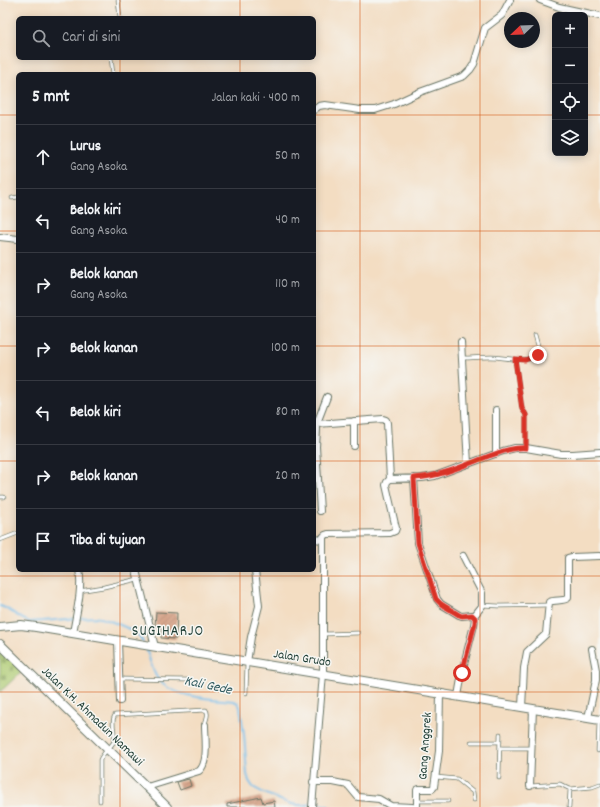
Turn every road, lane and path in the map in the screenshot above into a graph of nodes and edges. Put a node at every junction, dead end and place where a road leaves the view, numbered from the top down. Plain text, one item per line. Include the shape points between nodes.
1 (118, 0) edge
2 (510, 0) edge
3 (540, 0) edge
4 (120, 16) edge
5 (600, 16) edge
6 (111, 60) edge
7 (113, 72) edge
8 (316, 108) edge
9 (16, 197) edge
10 (12, 198) dead end
11 (0, 237) edge
12 (16, 239) edge
13 (535, 335) dead end
14 (461, 342) dead end
15 (462, 358) junction
16 (515, 359) junction
17 (327, 397) dead end
18 (496, 410) dead end
19 (354, 421) junction
20 (317, 424) junction
21 (354, 446) dead end
22 (526, 448) junction
23 (600, 452) edge
24 (496, 454) junction
25 (468, 464) junction
26 (414, 478) junction
27 (390, 479) junction
28 (320, 511) dead end
29 (16, 534) edge
30 (316, 539) edge
31 (0, 540) edge
32 (323, 540) junction
33 (463, 556) dead end
34 (600, 556) edge
35 (79, 572) edge
36 (136, 572) edge
37 (255, 572) edge
38 (138, 579) junction
39 (80, 591) junction
40 (482, 605) junction
41 (548, 605) junction
42 (474, 616) junction
43 (0, 626) edge
44 (73, 633) junction
45 (358, 633) dead end
46 (323, 634) junction
47 (118, 641) junction
48 (0, 644) edge
49 (152, 646) junction
50 (592, 648) dead end
51 (247, 662) junction
52 (323, 674) junction
53 (119, 679) junction
54 (188, 680) dead end
55 (246, 693) dead end
56 (440, 694) junction
57 (458, 696) junction
58 (120, 701) dead end
59 (522, 707) junction
60 (533, 709) junction
61 (588, 718) junction
62 (600, 720) edge
63 (205, 725) joint
64 (500, 734) dead end
65 (471, 742) dead end
66 (500, 742) junction
67 (500, 748) junction
68 (531, 748) junction
69 (108, 749) junction
70 (598, 751) dead end
71 (435, 777) junction
72 (499, 778) dead end
73 (313, 782) junction
74 (600, 784) edge
75 (530, 786) joint
76 (147, 787) junction
77 (570, 789) junction
78 (474, 800) dead end
79 (448, 801) dead end
80 (100, 802) dead end
81 (416, 804) edge
82 (167, 807) edge
83 (312, 807) edge
84 (412, 807) edge
85 (568, 807) edge

1 - 4 lane
2 - 8 street via 502,15 485,28 474,64 464,76 375,110 325,105
3 - 5 street
6 - 7 lane
9 - 10 lane
11 - 12 street
13 - 16 lane via 540,353 525,360
14 - 15 street
15 - 16 lane
15 - 25 street
16 - 22 lane via 522,409 526,414
17 - 20 street
18 - 24 street
19 - 20 street
19 - 21 street
19 - 27 street via 386,420
20 - 28 street
22 - 23 street via 566,455
22 - 24 street via 515,448
24 - 25 street
25 - 26 street via 435,476
26 - 27 street
26 - 42 street via 418,543 436,599 459,615
27 - 32 street via 386,485 395,531 327,534
29 - 31 lane
30 - 32 street
32 - 46 street
33 - 40 street via 481,590
34 - 41 street via 568,558 567,598 550,601
35 - 39 street
36 - 38 street
37 - 51 street via 259,608
38 - 39 lane
38 - 49 street
39 - 44 street
40 - 41 lane
40 - 42 street
41 - 59 street via 547,633 526,656
42 - 57 street via 475,623
43 - 44 street, Jalan Grudo via 30,626
44 - 47 street, Jalan Grudo
45 - 46 lane
46 - 52 street
47 - 49 street, Jalan Grudo
47 - 53 street
48 - 69 street, Jalan K.H. Ahmadun Namawi
49 - 51 street, Jalan Grudo
50 - 61 street via 596,680
51 - 52 street, Jalan Grudo
51 - 55 lane
52 - 56 street, Jalan Grudo
52 - 73 street
53 - 54 lane
53 - 58 street
56 - 57 street, Jalan Grudo
56 - 71 street, Gang Anggrek via 439,751
57 - 59 street, Jalan Grudo
59 - 60 street, Jalan Grudo
60 - 61 street, Jalan Grudo
60 - 68 street
61 - 62 street, Jalan Grudo
62 - 70 lane
63 - 69 lane via 208,714 205,710 116,714 113,717 114,739
63 - 76 street via 206,752 202,769
64 - 66 lane
65 - 66 lane
66 - 67 lane
67 - 68 lane
67 - 72 lane
68 - 75 street
69 - 76 street, Jalan K.H. Ahmadun Namawi
69 - 80 lane via 100,762
71 - 78 lane via 458,779 473,792
71 - 81 street, Gang Anggrek via 433,789 417,790
73 - 83 street
73 - 84 street via 333,782 350,787 358,797 379,799 390,805
74 - 77 lane
75 - 77 lane via 559,784
76 - 82 street, Jalan K.H. Ahmadun Namawi
77 - 85 lane
79 - 81 lane

